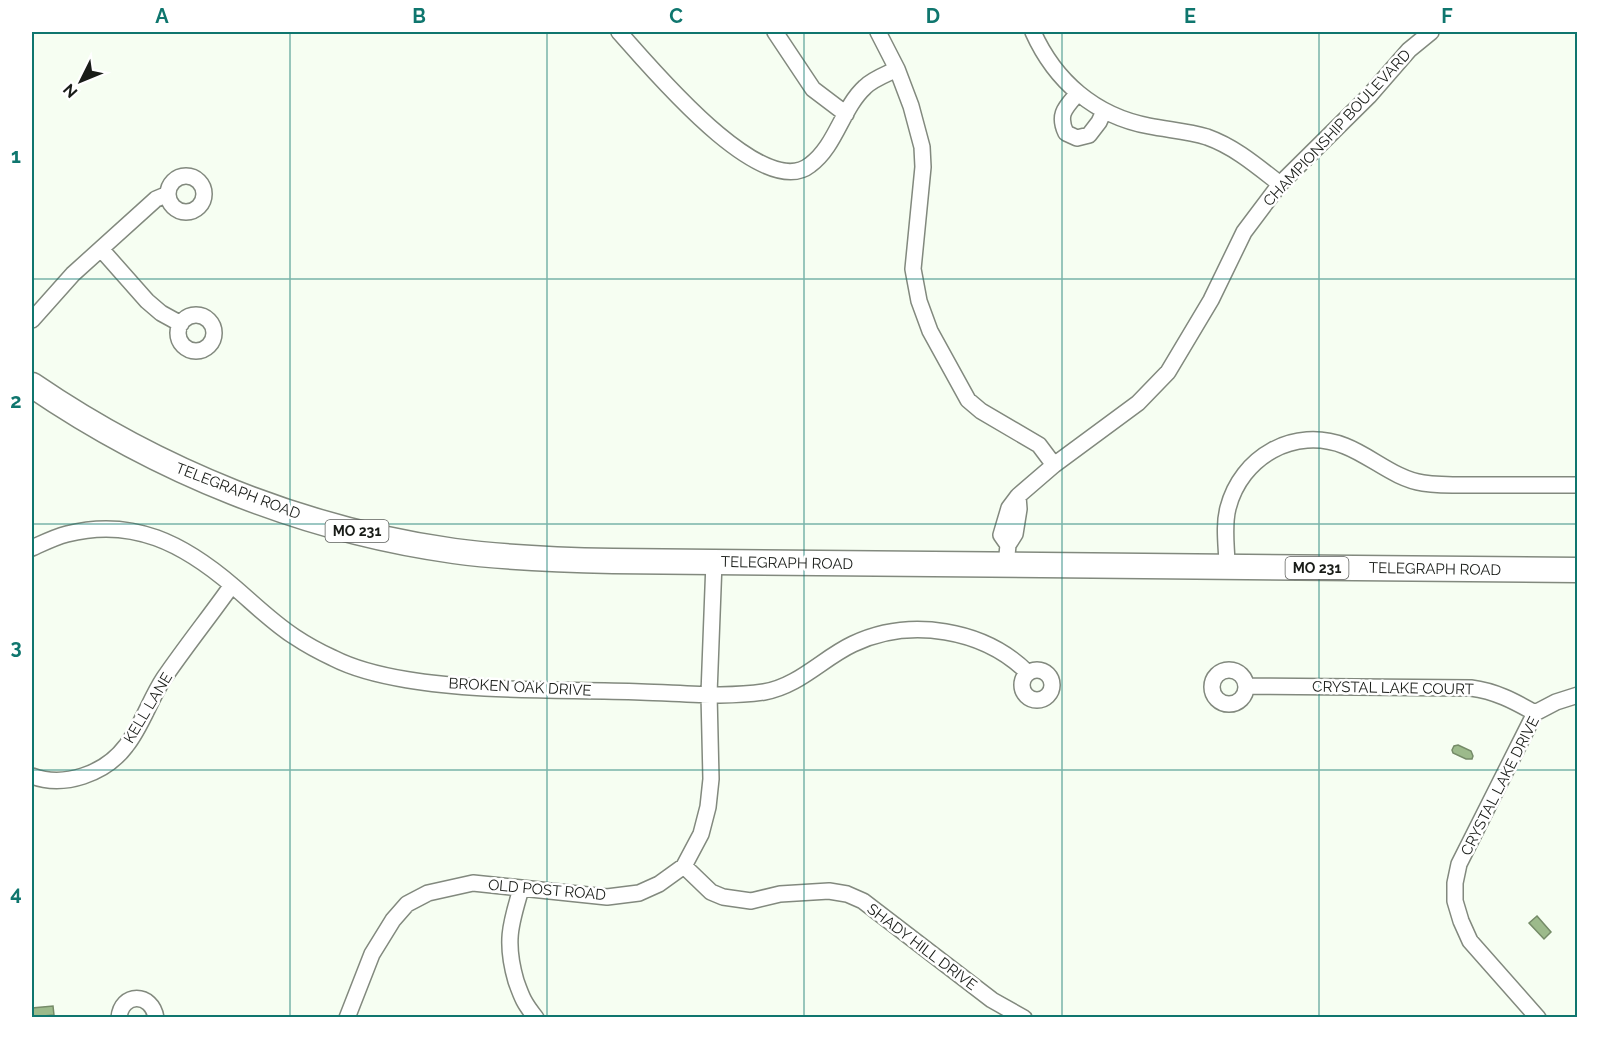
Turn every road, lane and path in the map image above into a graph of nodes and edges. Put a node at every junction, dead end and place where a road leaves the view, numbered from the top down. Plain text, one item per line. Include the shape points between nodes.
1 (619, 32) edge
2 (775, 32) edge
3 (878, 32) edge
4 (1033, 32) edge
5 (1431, 32) edge
6 (897, 69) junction
7 (1078, 93) junction
8 (1104, 111) junction
9 (846, 114) junction
10 (1280, 184) junction
11 (168, 194) dead end
12 (101, 249) junction
13 (32, 320) edge
14 (181, 324) dead end
15 (32, 385) edge
16 (1054, 465) junction
17 (1578, 485) edge
18 (32, 548) edge
19 (1007, 555) junction
20 (714, 562) junction
21 (1227, 567) junction
22 (1578, 570) edge
23 (232, 585) junction
24 (1028, 673) dead end
25 (1246, 686) dead end
26 (709, 694) junction
27 (1578, 695) edge
28 (1535, 713) junction
29 (32, 776) edge
30 (684, 866) junction
31 (521, 889) junction
32 (119, 1017) edge
33 (156, 1017) edge
34 (347, 1017) edge
35 (536, 1017) edge
36 (1024, 1017) edge
37 (1538, 1017) edge

1 - 9 street via 698,117 733,148 762,164 790,172 810,166
2 - 9 street via 813,89
3 - 6 street
4 - 7 street via 1047,60
5 - 10 street, CHAMPIONSHIP BOULEVARD
6 - 9 street via 865,86
6 - 16 street via 922,147 914,269 919,301 930,331 968,400 1039,445
7 - 8 street
7 - 8 street via 1063,111 1061,123 1066,133 1077,138 1089,135
8 - 10 street via 1149,126 1207,137 1231,147
10 - 16 street, CHAMPIONSHIP BOULEVARD via 1244,232 1211,300 1168,372 1138,403
11 - 12 street via 156,199
12 - 13 street
12 - 14 street via 147,301
15 - 20 main road, TELEGRAPH ROAD / MO 231 via 118,438 187,473 338,527 487,554 560,560
16 - 19 street, CHAMPIONSHIP BOULEVARD via 1018,496 1015,534
17 - 21 street via 1420,482 1326,440 1290,443 1251,465 1240,479 1227,510
18 - 23 street, BROKEN OAK DRIVE via 85,531 130,531 180,547
19 - 20 main road, TELEGRAPH ROAD / MO 231
19 - 21 main road, TELEGRAPH ROAD / MO 231
20 - 26 street, OLD POST ROAD
21 - 22 main road, TELEGRAPH ROAD / MO 231
23 - 26 street, BROKEN OAK DRIVE via 295,637 336,660 382,675 484,688
23 - 29 street, KELL LANE via 163,680 127,746 117,756 70,781
24 - 26 street, BROKEN OAK DRIVE via 1014,659 962,636 901,630 854,643 780,688
25 - 28 street, CRYSTAL LAKE COURT via 1471,688 1503,695
26 - 30 street, OLD POST ROAD via 708,807 701,834
27 - 28 street, CRYSTAL LAKE DRIVE
28 - 37 street, CRYSTAL LAKE DRIVE via 1459,864 1455,901 1470,941
30 - 31 street, OLD POST ROAD via 639,893 607,897
30 - 36 street, SHADY HILL DRIVE via 711,892 723,897 751,901 780,894 829,891 863,901 992,1000
31 - 34 street, OLD POST ROAD via 473,883 428,893 407,904 372,954
31 - 35 street via 508,943 523,1003
32 - 33 street via 124,1003 141,999 151,1005

